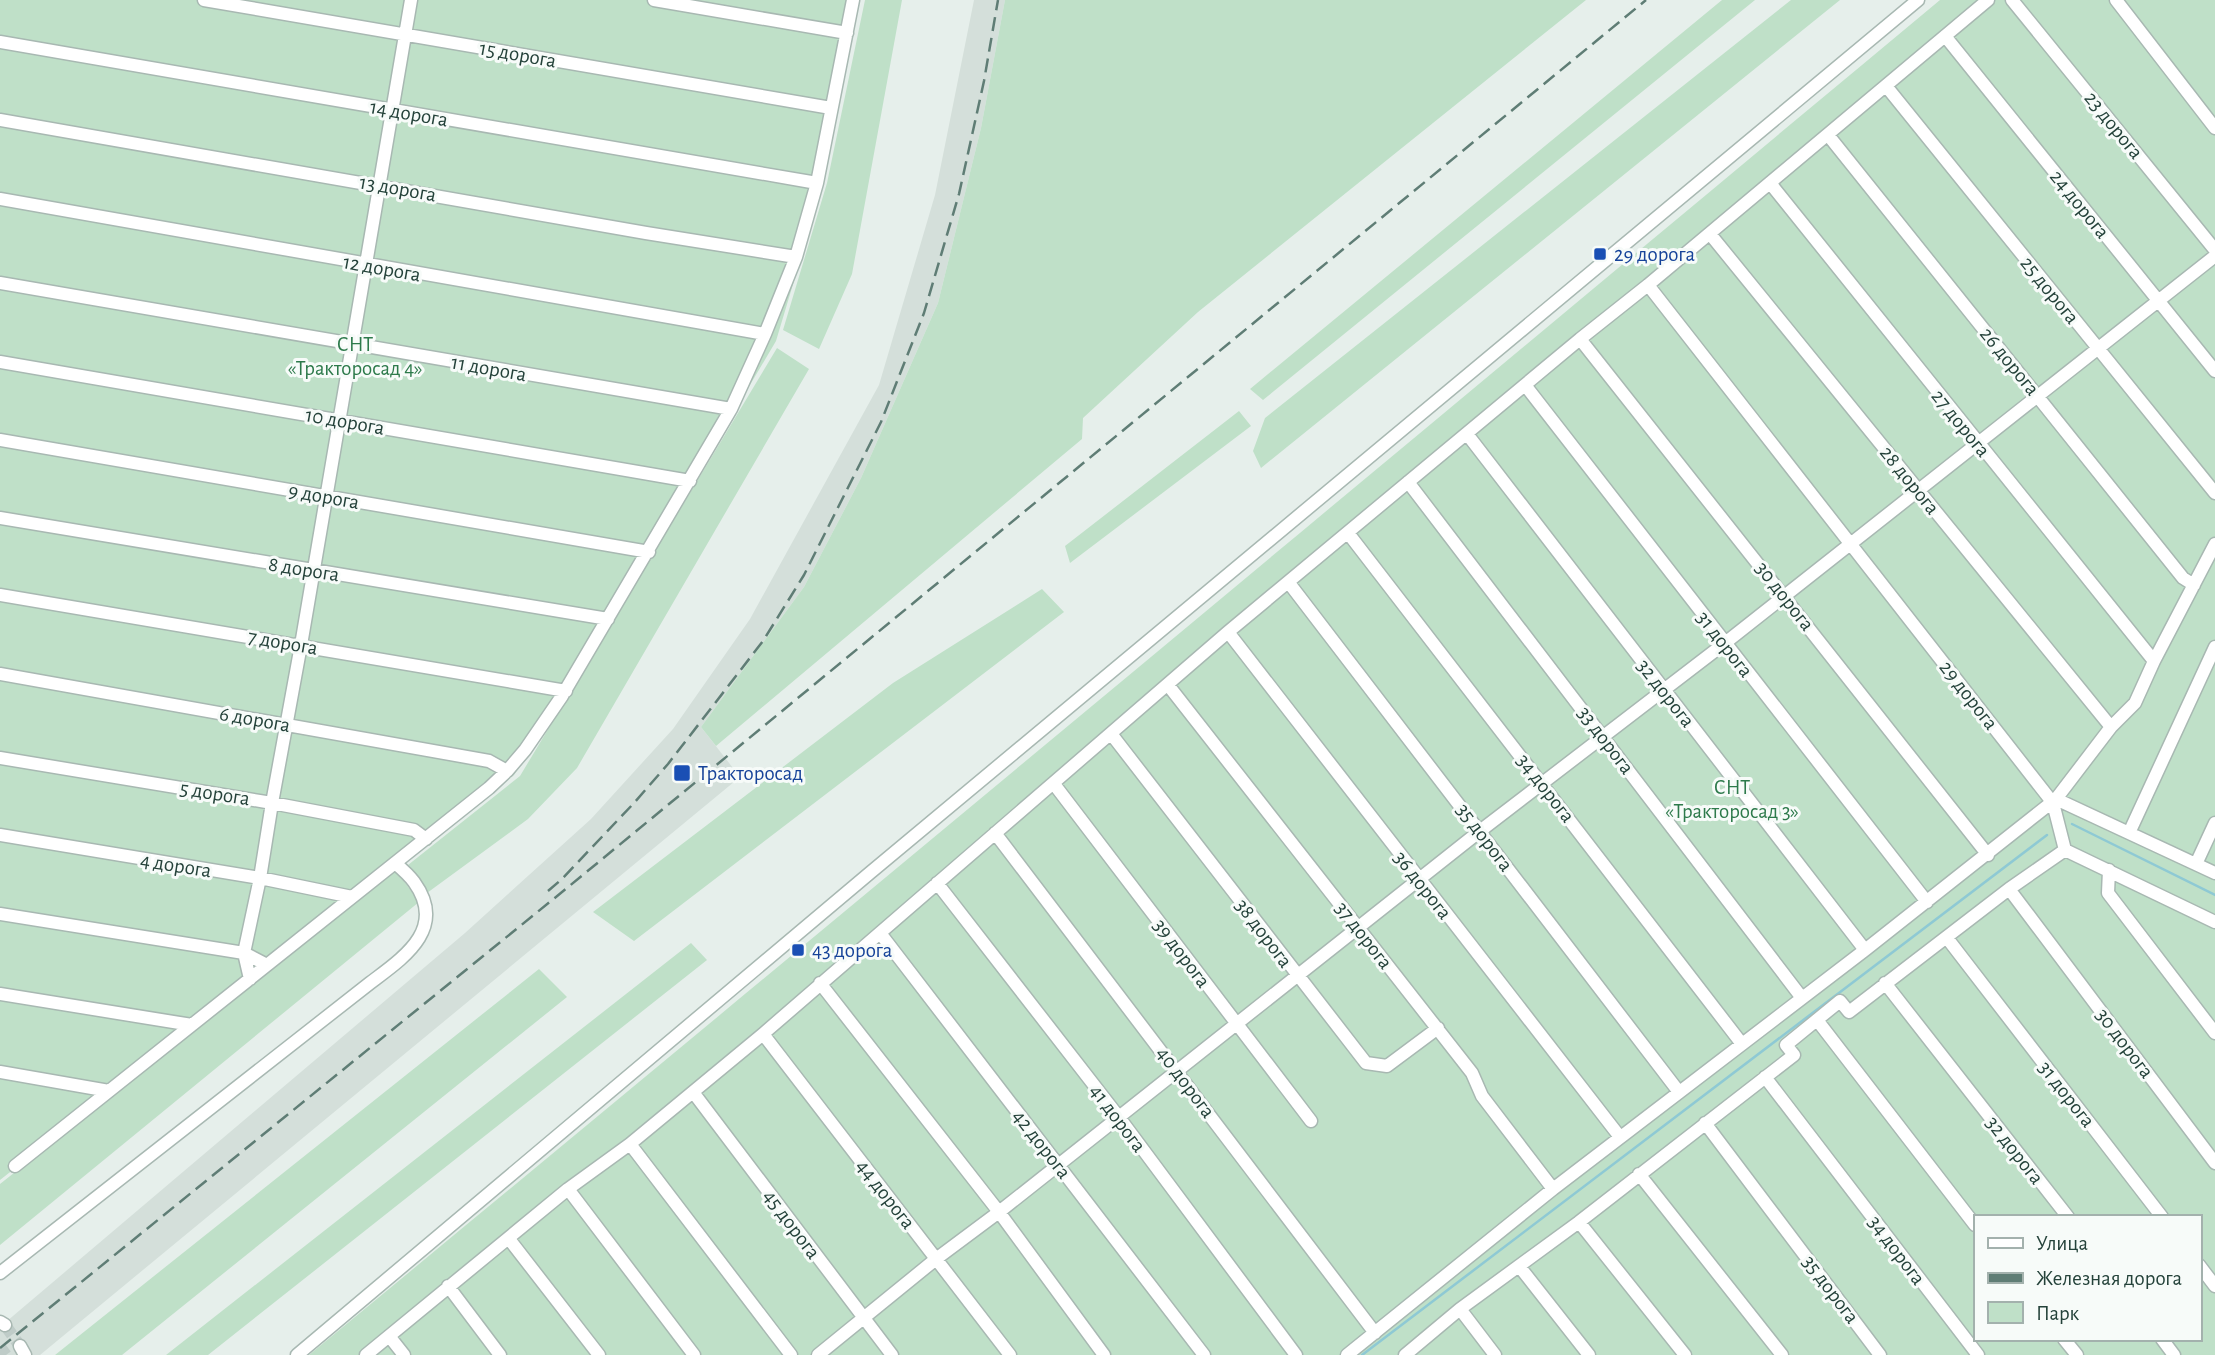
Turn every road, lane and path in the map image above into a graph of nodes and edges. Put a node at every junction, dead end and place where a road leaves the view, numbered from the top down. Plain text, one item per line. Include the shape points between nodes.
1 (204, 0) edge
2 (411, 0) edge
3 (654, 0) edge
4 (853, 0) edge
5 (1918, 0) edge
6 (1988, 0) edge
7 (2012, 0) edge
8 (2116, 0) edge
9 (847, 33) junction
10 (405, 35) junction
11 (1945, 36) junction
12 (0, 42) edge
13 (1886, 86) junction
14 (831, 108) junction
15 (392, 110) junction
16 (0, 120) edge
17 (2215, 128) edge
18 (1828, 135) junction
19 (817, 183) junction
20 (1770, 183) junction
21 (380, 185) junction
22 (0, 199) edge
23 (1710, 234) junction
24 (2215, 250) edge
25 (2215, 256) edge
26 (796, 257) junction
27 (366, 265) junction
28 (0, 283) edge
29 (1648, 285) junction
30 (2157, 300) junction
31 (765, 334) junction
32 (1580, 339) junction
33 (352, 344) junction
34 (2098, 349) junction
35 (0, 362) edge
36 (2215, 371) edge
37 (1525, 385) junction
38 (2038, 397) junction
39 (731, 409) junction
40 (339, 420) junction
41 (1466, 434) junction
42 (0, 440) edge
43 (1978, 444) junction
44 (690, 481) junction
45 (1408, 482) junction
46 (1919, 491) junction
47 (2215, 493) edge
48 (327, 496) junction
49 (0, 518) edge
50 (1348, 533) junction
51 (1852, 544) junction
52 (2215, 544) edge
53 (649, 552) junction
54 (314, 570) junction
55 (1289, 583) junction
56 (2194, 585) junction
57 (0, 595) edge
58 (1785, 596) junction
59 (608, 619) junction
60 (1228, 632) junction
61 (1725, 643) junction
62 (301, 645) junction
63 (2215, 647) edge
64 (2154, 661) junction
65 (0, 674) edge
66 (1168, 685) junction
67 (1664, 690) junction
68 (566, 691) junction
69 (287, 725) junction
70 (2112, 727) junction
71 (1112, 735) junction
72 (1603, 736) junction
73 (0, 758) edge
74 (508, 771) junction
75 (1054, 783) junction
76 (1542, 783) junction
77 (2054, 801) junction
78 (272, 803) junction
79 (2215, 823) edge
80 (1480, 831) junction
81 (995, 833) junction
82 (2129, 833) junction
83 (0, 835) edge
84 (426, 838) junction
85 (2066, 850) junction
86 (1988, 855) junction
87 (395, 863) junction
88 (2196, 864) junction
89 (2109, 870) junction
90 (2215, 873) edge
91 (260, 878) junction
92 (1419, 880) junction
93 (937, 883) junction
94 (2009, 889) junction
95 (352, 897) junction
96 (1927, 902) junction
97 (0, 914) edge
98 (2215, 922) edge
99 (1357, 928) junction
100 (880, 933) junction
101 (1947, 938) junction
102 (1865, 950) junction
103 (244, 953) junction
104 (267, 965) junction
105 (1297, 977) junction
106 (250, 979) junction
107 (1885, 983) junction
108 (820, 984) junction
109 (0, 994) edge
110 (1802, 998) junction
111 (1817, 1020) junction
112 (1236, 1024) junction
113 (192, 1025) junction
114 (1438, 1028) junction
115 (2215, 1033) edge
116 (762, 1034) junction
117 (1742, 1044) junction
118 (1177, 1070) junction
119 (0, 1072) edge
120 (1765, 1077) junction
121 (109, 1091) junction
122 (692, 1092) junction
123 (1679, 1092) junction
124 (1118, 1116) junction
125 (1311, 1121) dead end
126 (1705, 1123) junction
127 (1620, 1137) junction
128 (630, 1144) junction
129 (2215, 1163) edge
130 (1058, 1165) junction
131 (15, 1166) dead end
132 (1639, 1174) junction
133 (568, 1189) junction
134 (1553, 1189) junction
135 (999, 1212) junction
136 (2066, 1215) edge
137 (2160, 1215) edge
138 (1578, 1222) junction
139 (1974, 1224) edge
140 (509, 1238) junction
141 (936, 1259) junction
142 (1519, 1266) junction
143 (2201, 1268) edge
144 (0, 1273) edge
145 (449, 1286) junction
146 (2215, 1286) edge
147 (1460, 1310) junction
148 (864, 1318) junction
149 (1375, 1334) junction
150 (389, 1336) junction
151 (2066, 1341) edge
152 (296, 1355) edge
153 (366, 1355) edge
154 (404, 1355) edge
155 (500, 1355) edge
156 (599, 1355) edge
157 (694, 1355) edge
158 (791, 1355) edge
159 (818, 1355) edge
160 (892, 1355) edge
161 (1010, 1355) edge
162 (1104, 1355) edge
163 (1204, 1355) edge
164 (1296, 1355) edge
165 (1347, 1355) edge
166 (1405, 1355) edge
167 (1495, 1355) edge
168 (1589, 1355) edge
169 (1685, 1355) edge
170 (1782, 1355) edge
171 (1880, 1355) edge
172 (1978, 1355) edge
173 (2077, 1355) edge

1 - 10 street, 15 дорога
2 - 10 street
3 - 9 street
4 - 9 street
5 - 152 street
6 - 11 street
7 - 24 street, 23 дорога
8 - 17 street
9 - 14 street
10 - 14 street, 15 дорога
10 - 15 street
11 - 13 street
11 - 30 street, 24 дорога
12 - 15 street, 14 дорога
13 - 18 street
13 - 34 street, 25 дорога
14 - 19 street
15 - 19 street, 14 дорога
15 - 21 street
16 - 21 street, 13 дорога
18 - 20 street
18 - 38 street, 26 дорога
19 - 26 street
20 - 23 street
20 - 43 street, 27 дорога
21 - 26 street, 13 дорога
21 - 27 street
22 - 27 street, 12 дорога
23 - 29 street
23 - 46 street, 28 дорога
25 - 30 street
26 - 31 street
27 - 31 street, 12 дорога
27 - 33 street
28 - 33 street, 11 дорога
29 - 32 street
29 - 51 street, 29 дорога
30 - 34 street
30 - 36 street, 24 дорога
31 - 39 street
32 - 37 street
32 - 58 street, 30 дорога
33 - 39 street, 11 дорога
33 - 40 street
34 - 38 street
34 - 47 street, 25 дорога
35 - 40 street, 10 дорога
37 - 41 street
37 - 61 street, 31 дорога
38 - 43 street
38 - 56 street, 26 дорога via 2183,578
39 - 44 street
40 - 44 street, 10 дорога
40 - 48 street
41 - 45 street
41 - 67 street, 32 дорога
42 - 48 street, 9 дорога
43 - 46 street
43 - 64 street, 27 дорога
44 - 53 street
45 - 50 street
45 - 72 street, 33 дорога
46 - 51 street
46 - 70 street, 28 дорога
48 - 53 street, 9 дорога
48 - 54 street
49 - 54 street, 8 дорога
50 - 55 street
50 - 76 street, 34 дорога
51 - 58 street
51 - 77 street, 29 дорога
52 - 56 street
53 - 59 street
54 - 59 street, 8 дорога
54 - 62 street
55 - 60 street
55 - 80 street, 35 дорога
56 - 64 street
57 - 62 street, 7 дорога
58 - 61 street
58 - 86 street, 30 дорога
59 - 68 street
60 - 66 street
60 - 92 street, 36 дорога
61 - 67 street
61 - 96 street, 31 дорога
62 - 68 street, 7 дорога
62 - 69 street
63 - 82 street
64 - 70 street via 2135,703
65 - 69 street, 6 дорога
66 - 71 street
66 - 99 street, 37 дорога
67 - 72 street
67 - 102 street, 32 дорога
68 - 74 street
69 - 74 street, 6 дорога via 489,761
69 - 78 street
70 - 77 street
71 - 75 street
71 - 105 street, 38 дорога
72 - 76 street
72 - 110 street, 33 дорога
73 - 78 street, 5 дорога
74 - 84 street
75 - 81 street
75 - 112 street, 39 дорога
76 - 80 street
76 - 117 street, 34 дорога
77 - 82 street
77 - 85 street, 29 дорога
77 - 86 street
78 - 84 street, 5 дорога via 414,830
78 - 91 street
79 - 88 street
80 - 92 street
80 - 123 street, 35 дорога
81 - 93 street
81 - 118 street, 40 дорога
82 - 88 street
83 - 91 street, 4 дорога
84 - 87 street
85 - 89 street
85 - 94 street
86 - 96 street
87 - 95 street
87 - 144 street via 415,884 424,905 423,933 414,946
88 - 90 street
89 - 98 street
89 - 115 street via 2108,893
91 - 95 street, 4 дорога
91 - 103 street
92 - 99 street
92 - 127 street, 36 дорога
93 - 100 street
93 - 124 street, 41 дорога
94 - 101 street
94 - 129 street, 30 дорога
95 - 104 street
96 - 102 street
97 - 103 street
99 - 105 street
99 - 114 street, 37 дорога
100 - 108 street
100 - 130 street, 42 дорога
101 - 107 street
101 - 137 street, 31 дорога
102 - 110 street
103 - 104 street
103 - 106 street
104 - 106 street
105 - 112 street
105 - 114 street, 38 дорога via 1366,1063 1387,1066
106 - 113 street
107 - 111 street via 1849,1012 1840,1001
107 - 136 street, 32 дорога
108 - 116 street
108 - 135 street
109 - 113 street
110 - 117 street
111 - 120 street via 1786,1045 1794,1055
111 - 139 street
112 - 118 street
112 - 125 street, 39 дорога
113 - 121 street
114 - 134 street, 37 дорога via 1472,1073 1482,1096
116 - 122 street
116 - 141 street, 44 дорога
117 - 123 street
118 - 124 street
118 - 149 street, 40 дорога
119 - 121 street
120 - 126 street
120 - 172 street, 34 дорога
121 - 131 street
122 - 128 street
122 - 148 street, 45 дорога
123 - 127 street
124 - 130 street
124 - 164 street, 41 дорога
126 - 132 street
126 - 171 street, 35 дорога
127 - 134 street
128 - 133 street
128 - 158 street
130 - 135 street
130 - 163 street, 42 дорога
132 - 138 street
132 - 170 street
133 - 140 street
133 - 157 street
134 - 149 street
135 - 141 street
135 - 162 street
138 - 142 street
138 - 169 street
140 - 145 street
140 - 156 street
141 - 148 street
141 - 161 street, 44 дорога
142 - 147 street
142 - 168 street
143 - 146 street
145 - 150 street
145 - 155 street
147 - 166 street
147 - 167 street
148 - 159 street
148 - 160 street, 45 дорога
149 - 165 street
150 - 153 street
150 - 154 street
151 - 173 street

